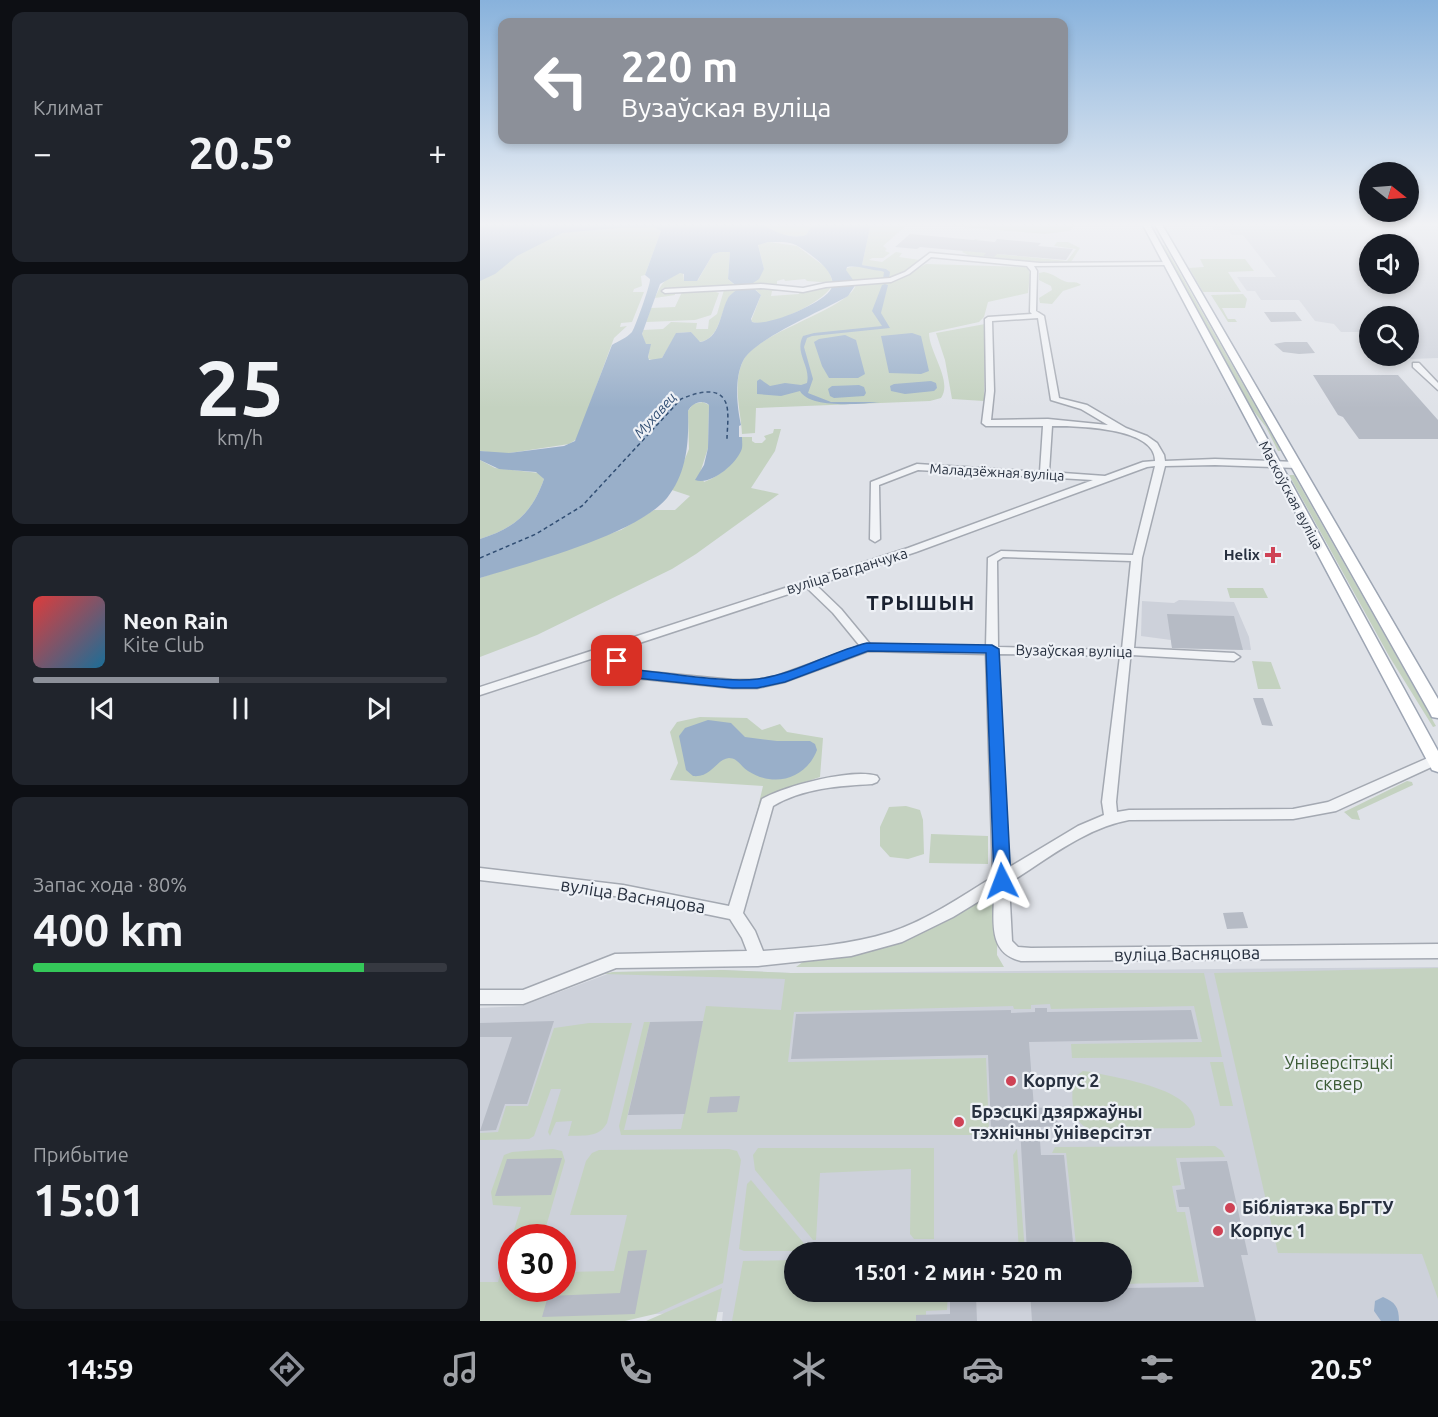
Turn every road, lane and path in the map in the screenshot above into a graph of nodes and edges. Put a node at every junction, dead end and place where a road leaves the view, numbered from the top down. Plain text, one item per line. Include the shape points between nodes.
1 (834, 285) edge
2 (1034, 285) edge
3 (1178, 285) edge
4 (1192, 285) edge
5 (664, 291) dead end
6 (1041, 316) junction
7 (1418, 366) edge
8 (1438, 388) edge
9 (1048, 422) junction
10 (1123, 430) junction
11 (1273, 461) junction
12 (1293, 461) junction
13 (1162, 462) junction
14 (1044, 474) junction
15 (1106, 478) junction
16 (875, 539) dead end
17 (1137, 558) junction
18 (808, 583) junction
19 (867, 647) junction
20 (608, 649) junction
21 (992, 649) junction
22 (1128, 651) junction
23 (1234, 657) dead end
24 (480, 691) edge
25 (1438, 713) edge
26 (1437, 762) edge
27 (872, 779) dead end
28 (1111, 818) junction
29 (480, 874) edge
30 (1002, 881) junction
31 (735, 914) junction
32 (1438, 951) edge
33 (758, 959) junction
34 (480, 997) edge

1 - 5 street via 803,290 754,287
2 - 6 street via 1033,312
3 - 11 main road, Маскоўская вуліца
4 - 12 main road, Маскоўская вуліца
6 - 9 street via 988,319 990,391 986,423
6 - 10 street via 1055,400 1084,408
7 - 8 street
9 - 10 street
9 - 14 street
10 - 13 street via 1154,445
11 - 12 street, вуліца Багданчука
11 - 13 street, вуліца Багданчука
11 - 26 main road, Маскоўская вуліца
12 - 25 main road, Маскоўская вуліца
13 - 15 street, вуліца Багданчука
13 - 17 street
14 - 15 street, Маладзёжная вуліца
14 - 16 street, Маладзёжная вуліца via 917,467 887,477 874,484
15 - 18 street, вуліца Багданчука via 912,550
17 - 21 street, вуліца Васняцова via 995,556
17 - 22 street
18 - 19 street
18 - 20 street, вуліца Багданчука
19 - 20 street, Вузаўская вуліца via 774,681 741,684 626,673
19 - 21 street, Вузаўская вуліца
20 - 24 street, вуліца Багданчука
21 - 22 street, Вузаўская вуліца via 1113,654
21 - 30 street, вуліца Васняцова
22 - 23 street, Вузаўская вуліца
22 - 28 street via 1110,791
26 - 28 street via 1331,807 1293,814
27 - 31 street via 842,780 778,795 767,803
28 - 30 street via 1083,830
29 - 31 street, вуліца Васняцова via 622,891
30 - 32 street, вуліца Васняцова via 1004,939 1008,949 1018,954
30 - 33 street via 896,937 851,948
31 - 33 street
33 - 34 street via 615,961 523,997

